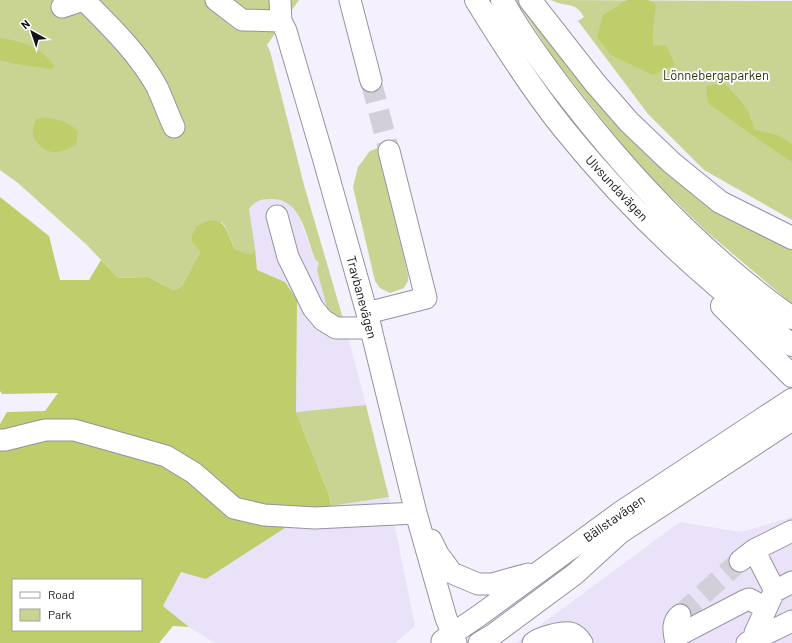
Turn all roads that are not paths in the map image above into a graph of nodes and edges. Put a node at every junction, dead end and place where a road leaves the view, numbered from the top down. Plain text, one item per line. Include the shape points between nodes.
1 (83, 0) edge
2 (216, 0) edge
3 (280, 0) edge
4 (350, 0) edge
5 (476, 0) edge
6 (502, 0) edge
7 (530, 0) edge
8 (62, 7) dead end
9 (284, 26) junction
10 (371, 81) tunnel mouth
11 (174, 127) dead end
12 (389, 151) tunnel mouth
13 (631, 203) junction
14 (277, 216) dead end
15 (792, 238) edge
16 (792, 318) edge
17 (369, 320) junction
18 (792, 345) edge
19 (792, 376) edge
20 (792, 399) edge
21 (792, 420) edge
22 (0, 440) edge
23 (416, 513) junction
24 (792, 531) edge
25 (540, 570) junction
26 (778, 594) edge
27 (680, 615) tunnel mouth
28 (792, 621) edge
29 (449, 640) edge
30 (675, 640) edge
31 (751, 641) edge
32 (479, 643) edge
33 (533, 643) edge
34 (582, 643) edge

1 - 8 street
1 - 11 street via 113,30 142,65 156,87
2 - 9 street via 242,20
3 - 9 street, Travbanevägen
4 - 10 street
5 - 13 main road, Ulvsundavägen via 563,128
6 - 16 main road, Ulvsundavägen via 545,67 637,180 681,225 768,301
7 - 15 main road via 595,83 629,122 672,163 720,202
9 - 17 street, Travbanevägen
12 - 17 street via 426,298
13 - 18 main road, Ulvsundavägen via 699,270
13 - 19 main road via 715,300
14 - 17 street via 288,257 313,308 322,320 336,328
17 - 23 street, Travbanevägen
20 - 25 street, Bällstavägen via 622,511
21 - 32 street, Bällstavägen via 620,533 575,574
22 - 23 street via 45,430 74,430 166,456 194,473 234,508 264,515 315,518
23 - 25 street via 438,554 452,572 478,584 492,584
23 - 29 street, Travbanevägen via 446,618
24 - 26 street via 747,555
25 - 29 street, Bällstavägen
26 - 30 street via 744,601
26 - 31 street
27 - 30 street via 674,622
28 - 31 street
33 - 34 street via 571,633

